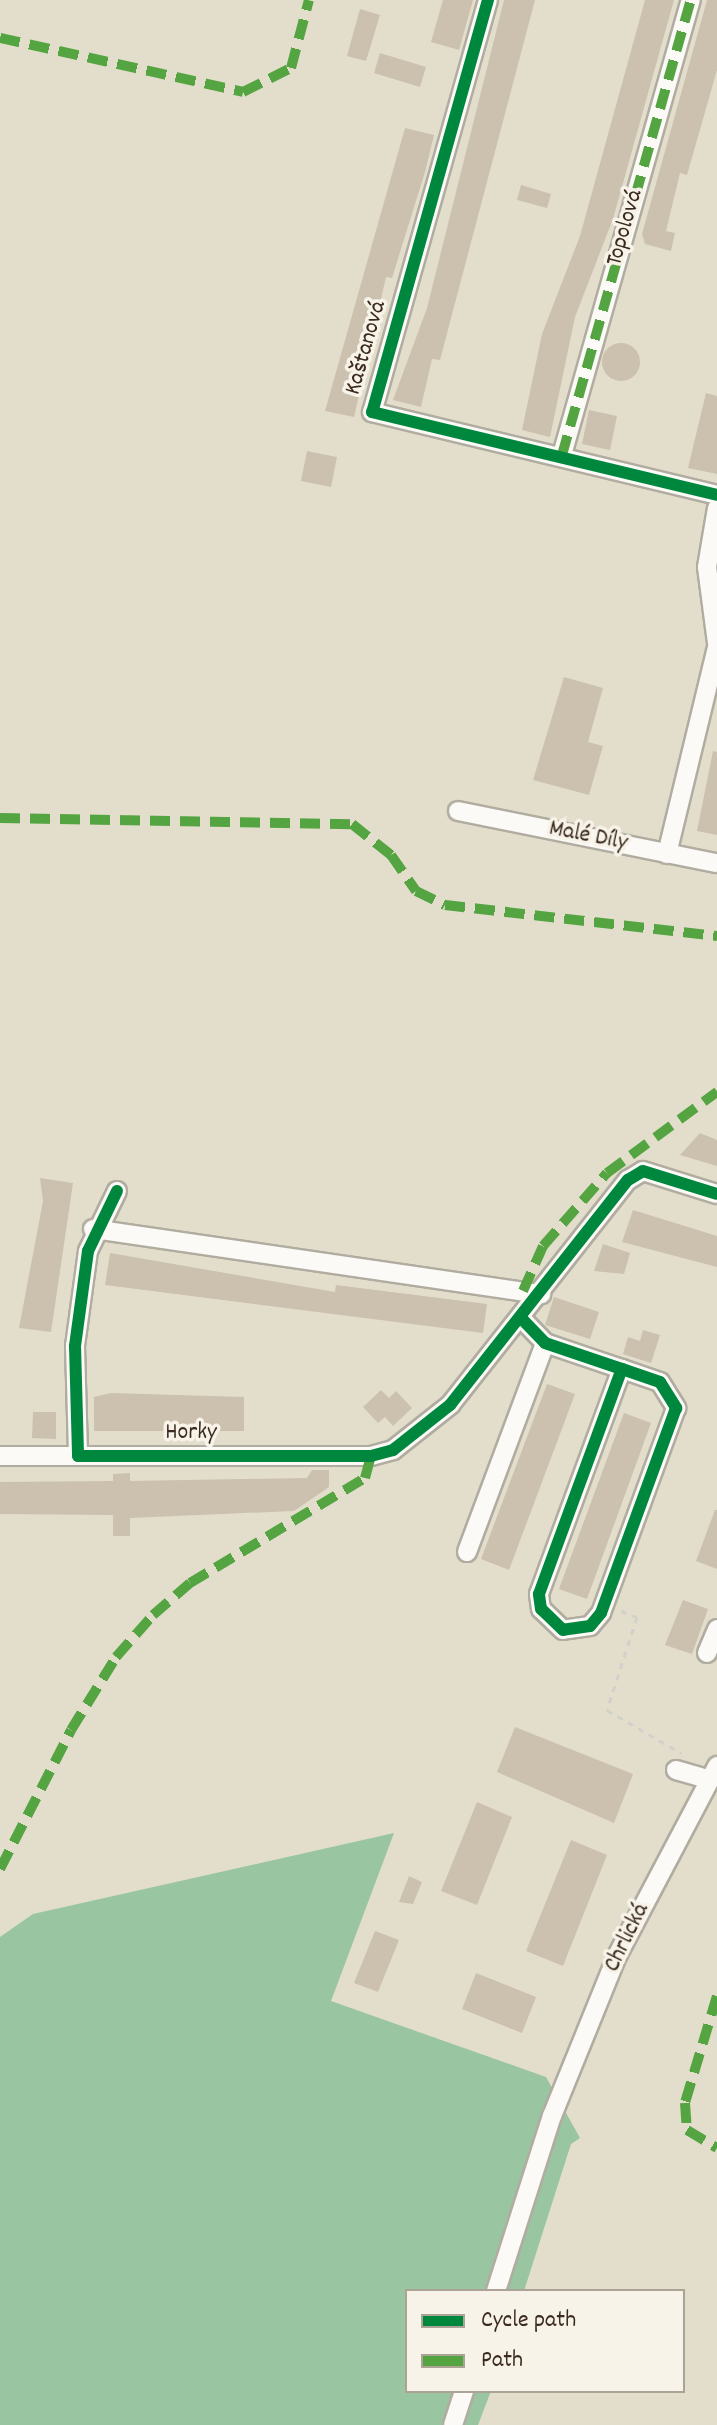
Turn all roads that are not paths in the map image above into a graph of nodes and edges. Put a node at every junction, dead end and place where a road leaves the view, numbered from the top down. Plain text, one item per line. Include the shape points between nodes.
1 (488, 0) edge
2 (691, 0) edge
3 (562, 455) junction
4 (717, 495) edge
5 (717, 508) edge
6 (717, 645) edge
7 (458, 811) dead end
8 (667, 854) junction
9 (717, 863) edge
10 (117, 1191) dead end
11 (717, 1194) edge
12 (93, 1229) junction
13 (541, 1294) junction
14 (522, 1319) junction
15 (545, 1343) junction
16 (622, 1369) junction
17 (0, 1456) edge
18 (78, 1456) junction
19 (467, 1552) dead end
20 (717, 1629) edge
21 (707, 1653) dead end
22 (676, 1770) dead end
23 (713, 1773) edge
24 (497, 2289) edge
25 (463, 2393) edge
26 (453, 2425) edge

1 - 3 street, Kaštanová via 372,412
2 - 3 street, Topolová
3 - 4 street, Kaštanová
5 - 6 street via 707,567
6 - 8 street
7 - 8 street, Malé Díly
8 - 9 street, Malé Díly
10 - 12 street
11 - 13 street, Horky via 643,1171 628,1180
12 - 13 street
12 - 18 street via 75,1346
13 - 14 street, Horky
14 - 15 street
14 - 18 street, Horky via 450,1405 383,1454
15 - 16 street
15 - 19 street
16 - 16 street via 539,1594 541,1609 563,1630 590,1626 601,1613 677,1420 660,1382
17 - 18 street, Horky
20 - 21 street
22 - 23 street
23 - 24 street, Chrlická via 617,1956 552,2116
25 - 26 street

